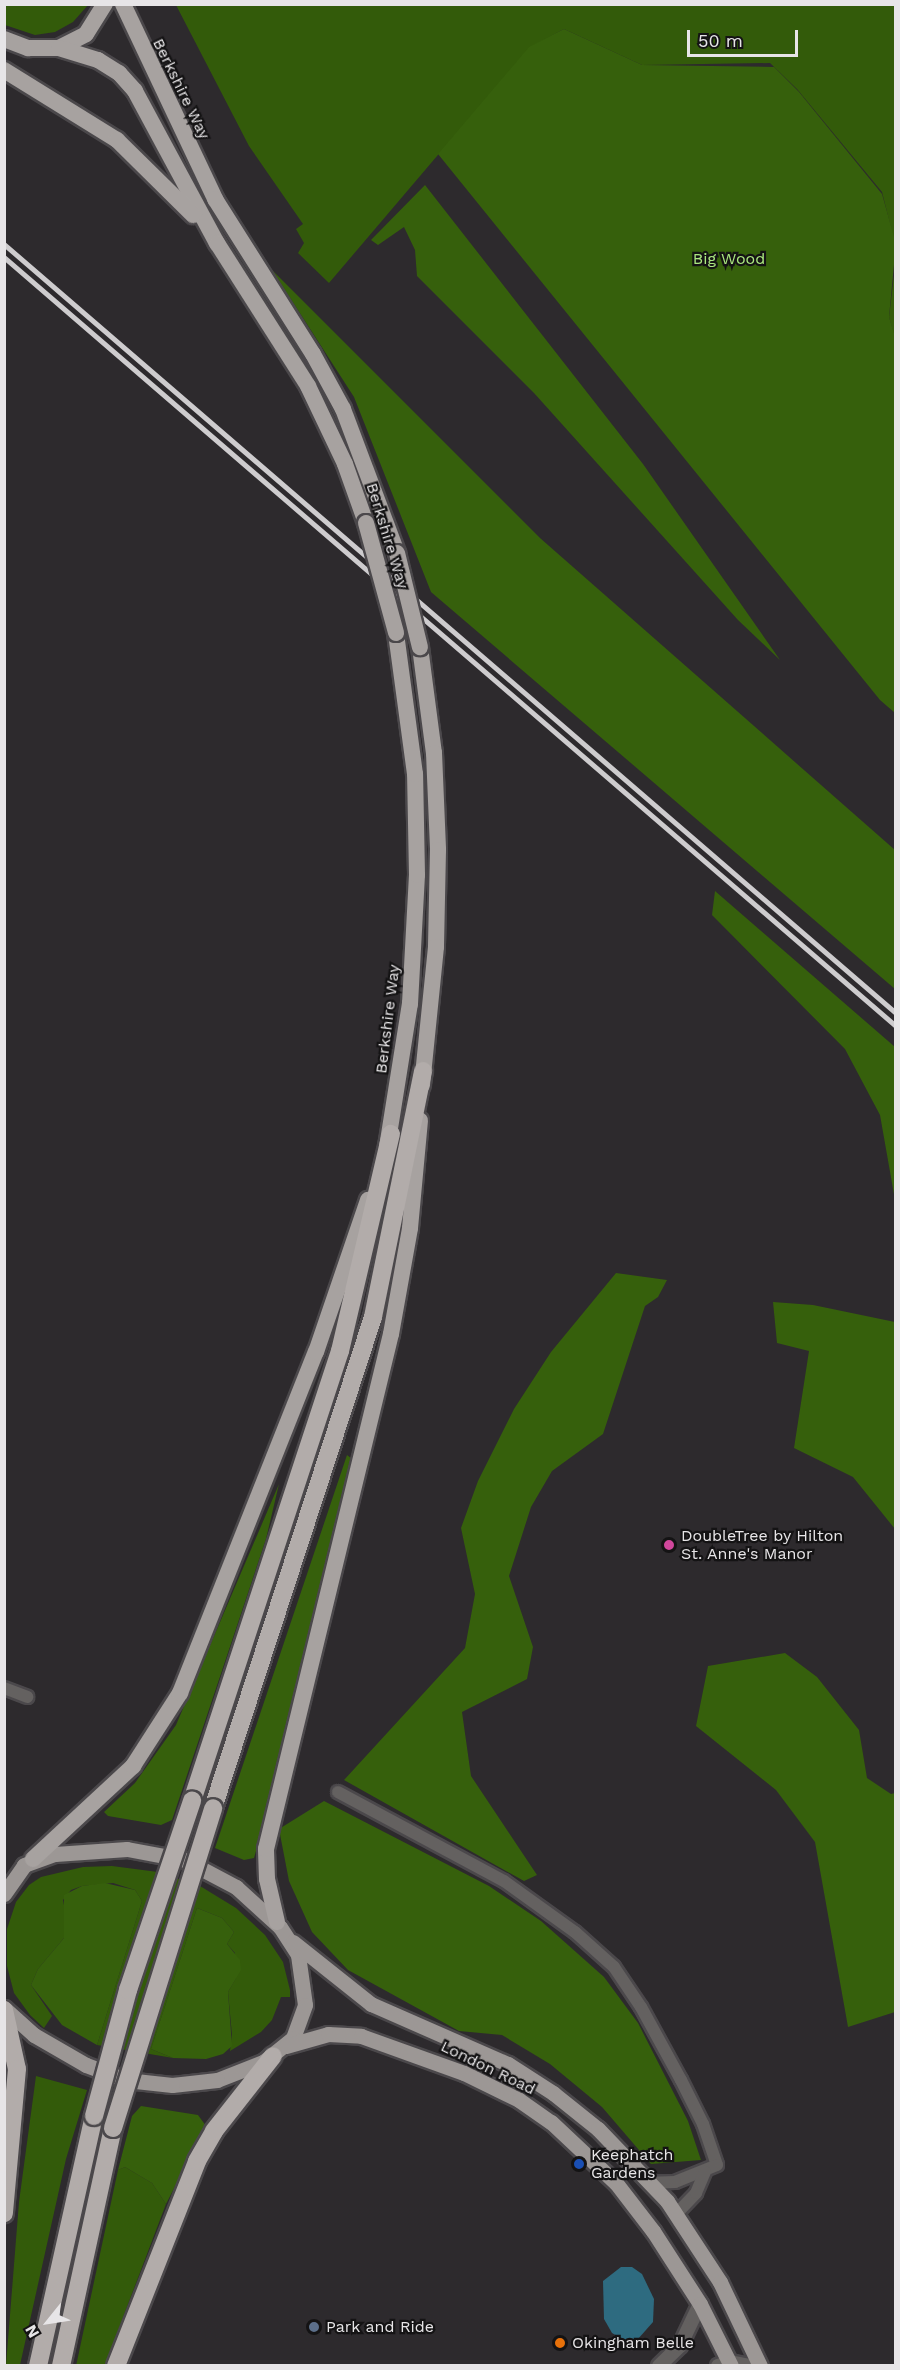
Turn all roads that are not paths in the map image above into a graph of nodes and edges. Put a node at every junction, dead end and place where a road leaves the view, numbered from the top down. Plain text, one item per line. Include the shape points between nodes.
1 (105, 4) edge
2 (123, 4) edge
3 (4, 39) edge
4 (58, 48) junction
5 (4, 70) edge
6 (217, 243) junction
7 (423, 1071) junction
8 (391, 1134) junction
9 (4, 1688) edge
10 (27, 1697) dead end
11 (338, 1792) dead end
12 (33, 1859) junction
13 (4, 1894) edge
14 (277, 1922) junction
15 (290, 1940) junction
16 (4, 2009) edge
17 (279, 2051) junction
18 (705, 2172) junction
19 (652, 2183) junction
20 (4, 2213) edge
21 (676, 2214) junction
22 (653, 2231) junction
23 (700, 2304) junction
24 (726, 2364) edge
25 (38, 2366) edge
26 (61, 2366) edge
27 (116, 2366) edge
28 (659, 2366) edge
29 (749, 2366) edge
30 (760, 2366) edge

1 - 4 highway via 86,33
2 - 7 highway, Berkshire Way, bridge via 215,199 313,354 343,409 397,553 420,647 434,753 436,947
3 - 4 highway via 28,48
4 - 6 highway, Berkshire Way via 98,60 128,81
5 - 6 highway via 117,140 165,184
6 - 8 highway, Berkshire Way, bridge via 308,386 345,464 366,523 396,633 414,762 417,875 410,1004
7 - 14 highway, Berkshire Way via 410,1228 391,1334 266,1849 267,1879
7 - 26 highway, bridge via 373,1317 113,2128
8 - 12 highway, Berkshire Way via 316,1352 180,1693 133,1766
8 - 25 highway, bridge via 340,1351 128,1990 94,2116
9 - 10 street
11 - 18 street via 504,1881 575,1932 614,1967 641,2007 703,2124 717,2165
12 - 13 main road via 19,1869
12 - 14 main road via 111,1849 185,1860 236,1887
14 - 15 main road
15 - 17 main road via 302,1973 305,2005 298,2030
15 - 19 main road, London Road via 353,1992 389,2015 484,2053 553,2093 598,2129
16 - 17 main road, London Road via 60,2051 126,2080 190,2085 230,2076
16 - 20 highway via 17,2069
17 - 22 main road, London Road via 328,2034 361,2036 491,2085 534,2110 580,2146 616,2183
17 - 27 highway via 214,2131 197,2161
18 - 19 street via 675,2182
18 - 21 street via 696,2193
19 - 21 main road, London Road
21 - 22 main road
21 - 30 main road, London Road via 720,2282
22 - 23 main road, London Road
23 - 24 main road, London Road
23 - 28 street via 680,2346
24 - 29 street

